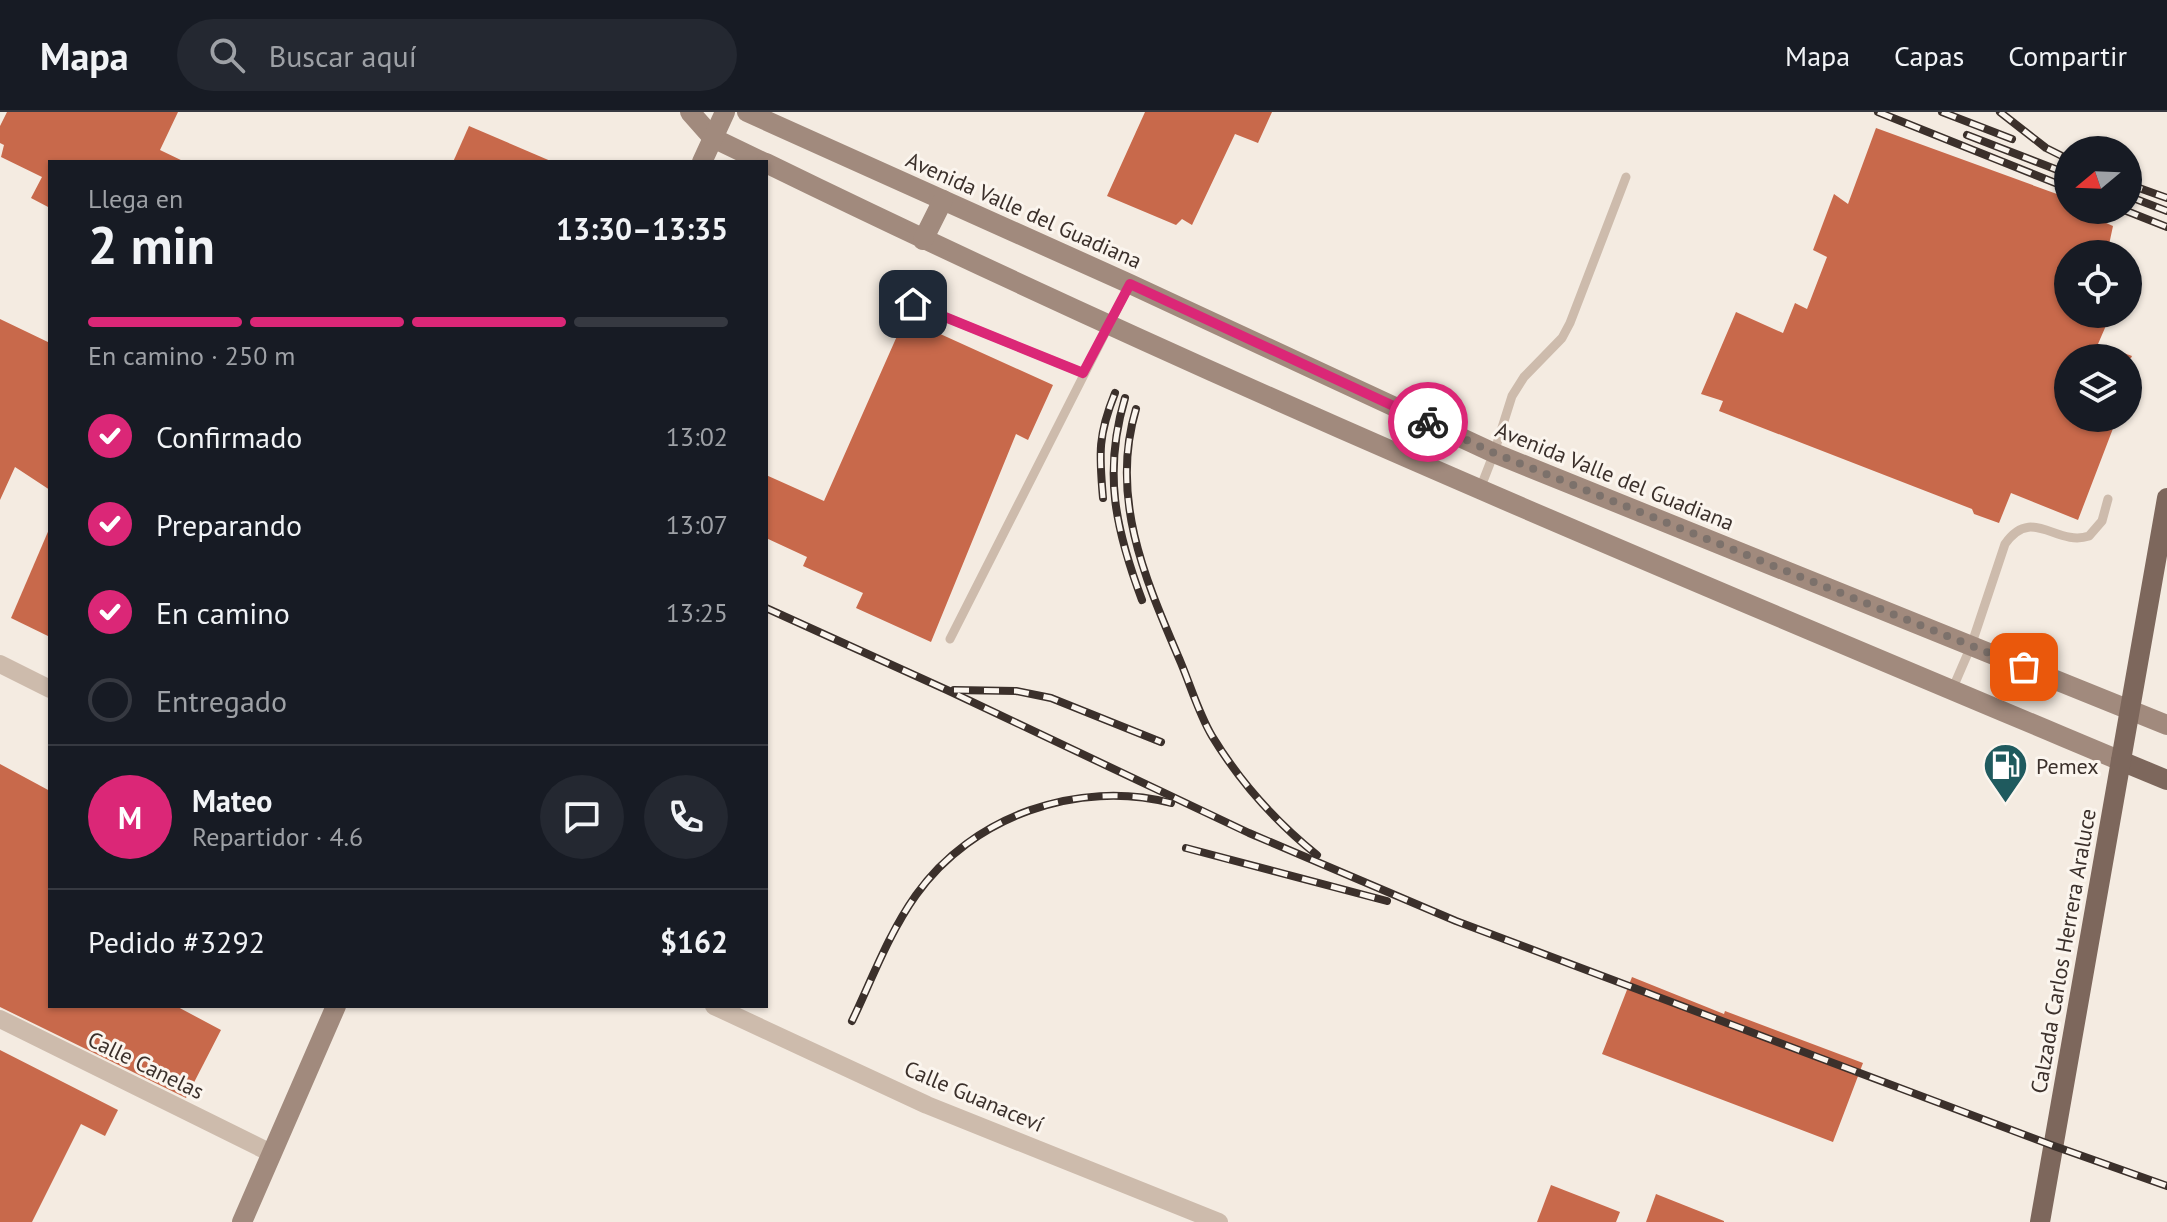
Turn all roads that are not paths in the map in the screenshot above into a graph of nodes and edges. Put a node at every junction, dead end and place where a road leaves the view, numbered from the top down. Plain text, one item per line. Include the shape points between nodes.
1 (690, 112) edge
2 (725, 112) edge
3 (747, 112) edge
4 (713, 138) junction
5 (703, 160) edge
6 (759, 160) edge
7 (768, 164) edge
8 (1626, 177) dead end
9 (943, 200) junction
10 (923, 240) junction
11 (1130, 284) junction
12 (913, 304) dead end
13 (1108, 324) junction
14 (1083, 373) junction
15 (1494, 453) junction
16 (1480, 489) junction
17 (2167, 498) edge
18 (2108, 499) dead end
19 (950, 639) dead end
20 (1971, 646) junction
21 (0, 664) edge
22 (48, 688) edge
23 (1952, 690) junction
24 (2130, 710) junction
25 (2167, 725) edge
26 (2121, 761) junction
27 (2167, 780) edge
28 (335, 1008) edge
29 (718, 1008) edge
30 (0, 1019) edge
31 (271, 1153) junction
32 (242, 1222) edge
33 (1219, 1222) edge
34 (2040, 1222) edge

1 - 4 main road
2 - 4 main road
3 - 9 main road, Avenida Valle del Guadiana
4 - 5 main road
4 - 6 main road
7 - 10 main road
8 - 15 lane via 1570,323 1512,396
9 - 10 main road
9 - 11 main road, Avenida Valle del Guadiana
10 - 13 main road
11 - 13 lane
11 - 15 main road, Avenida Valle del Guadiana
12 - 14 lane
13 - 14 lane
13 - 16 main road
14 - 19 lane
15 - 16 lane
15 - 20 main road, Avenida Valle del Guadiana
16 - 23 main road
17 - 24 main road, Calzada Carlos Herrera Araluce
18 - 20 lane via 2102,521 2089,536 2070,538 2036,526 2012,535
20 - 23 lane
20 - 24 main road, Avenida Valle del Guadiana
21 - 22 street
23 - 26 main road
24 - 25 main road, Avenida Valle del Guadiana
24 - 26 main road, Calzada Carlos Herrera Araluce
26 - 27 main road
26 - 34 main road, Calzada Carlos Herrera Araluce
28 - 31 main road
29 - 33 street, Calle Guanaceví via 927,1105
30 - 31 street, Calle Canelas
31 - 32 main road

